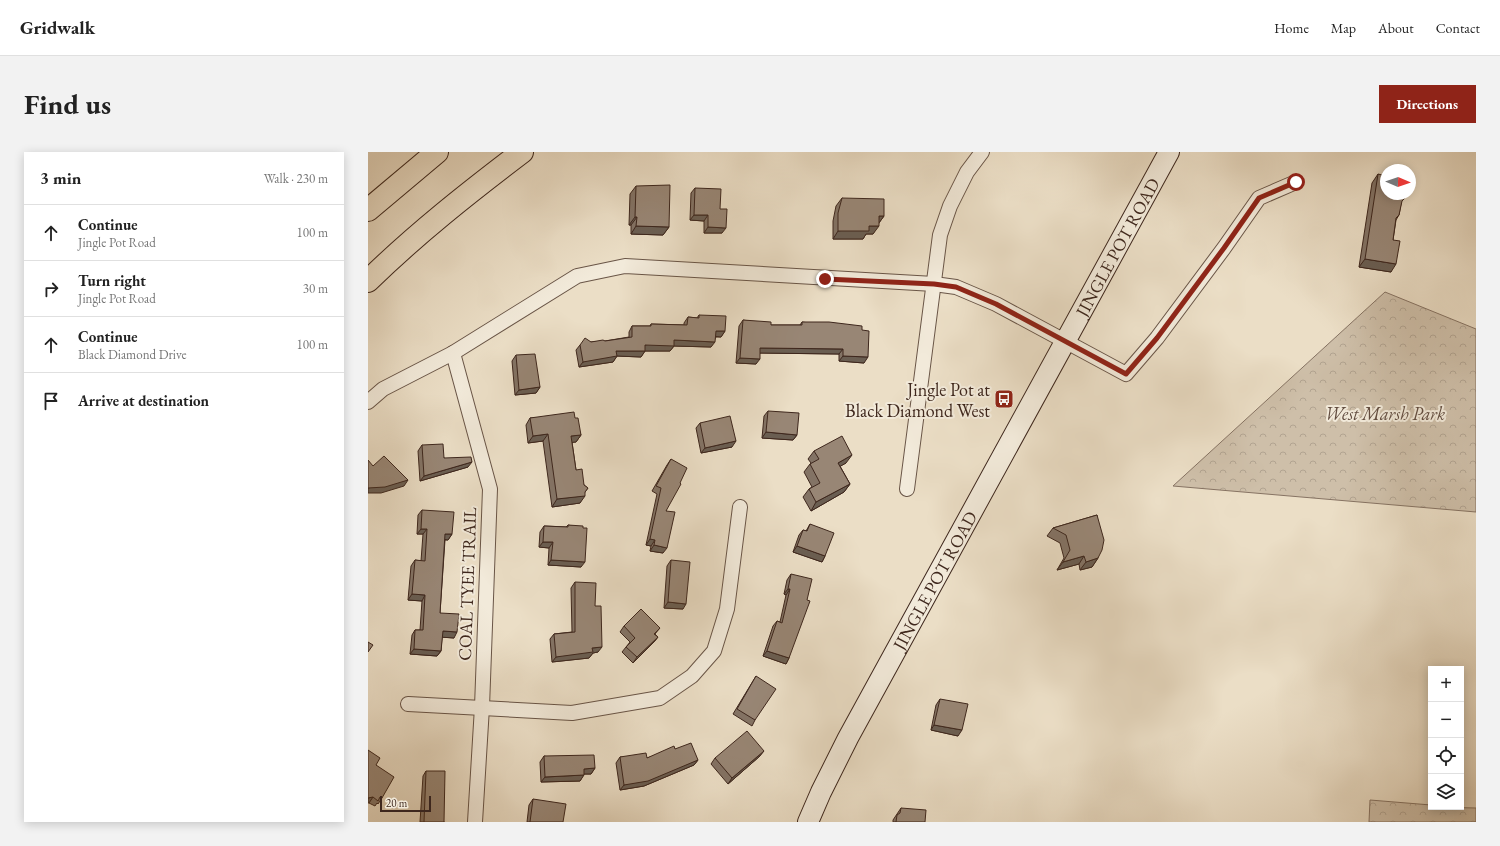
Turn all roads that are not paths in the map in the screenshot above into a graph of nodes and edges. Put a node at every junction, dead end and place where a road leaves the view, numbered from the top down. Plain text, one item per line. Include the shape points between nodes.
1 (437, 152) edge
2 (522, 152) edge
3 (982, 152) edge
4 (1168, 152) edge
5 (1296, 182) dead end
6 (368, 210) edge
7 (368, 281) edge
8 (934, 284) junction
9 (1065, 341) junction
10 (453, 353) junction
11 (368, 402) edge
12 (908, 490) dead end
13 (740, 506) dead end
14 (408, 704) dead end
15 (482, 707) junction
16 (475, 822) edge
17 (808, 822) edge

1 - 6 highway
2 - 7 highway via 451,207
3 - 8 street via 967,172 950,206 940,235
4 - 9 main road, JINGLE POT ROAD
5 - 9 street via 1259,198 1161,332 1126,374
8 - 9 street via 956,287 976,295
8 - 10 street via 626,266 577,276
8 - 12 street
9 - 17 main road, JINGLE POT ROAD via 848,738
10 - 11 street via 383,389
10 - 15 street, COAL TYEE TRAIL via 490,489
13 - 15 street via 727,609 714,651 692,676 660,698 572,713
14 - 15 street
15 - 16 street, COAL TYEE TRAIL

